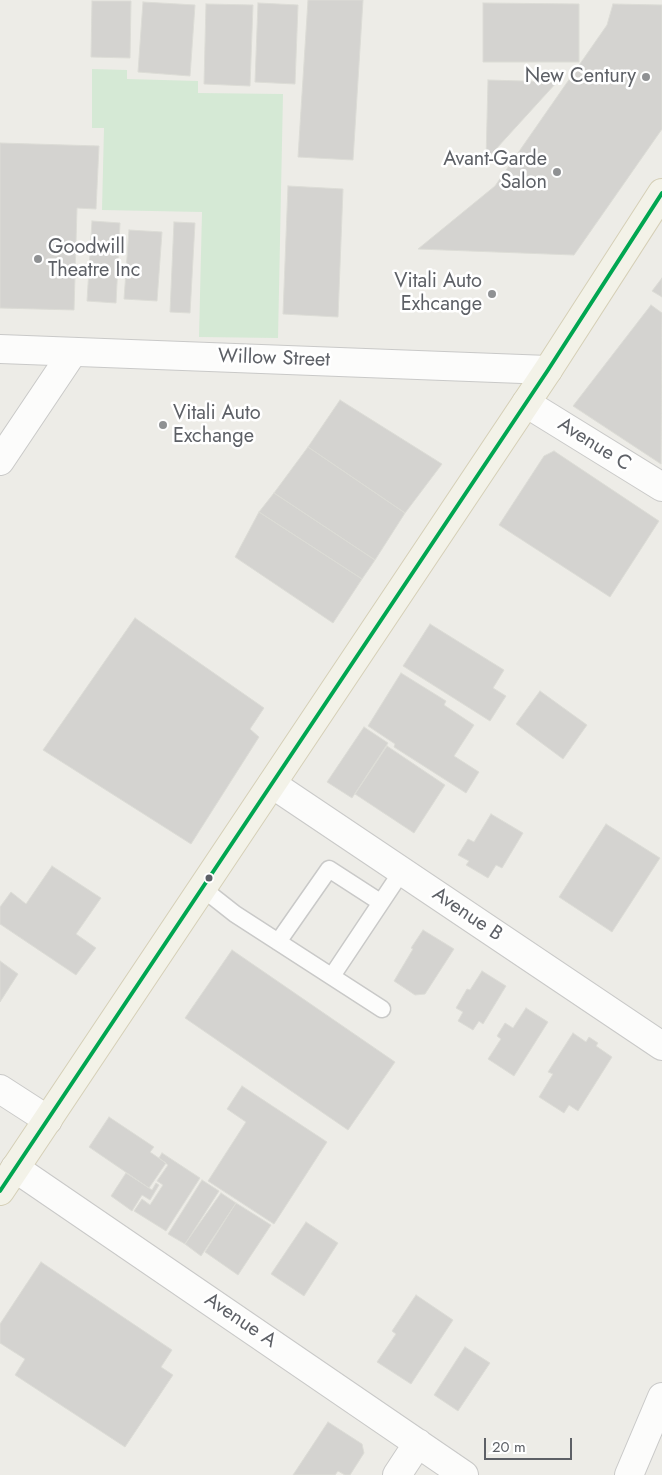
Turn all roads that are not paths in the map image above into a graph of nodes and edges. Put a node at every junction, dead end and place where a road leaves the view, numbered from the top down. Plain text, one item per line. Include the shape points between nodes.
1 (662, 193) edge
2 (0, 349) edge
3 (73, 352) junction
4 (548, 370) junction
5 (526, 402) junction
6 (0, 461) edge
7 (662, 487) edge
8 (272, 784) junction
9 (402, 871) junction
10 (202, 888) junction
11 (380, 902) junction
12 (278, 942) junction
13 (332, 976) junction
14 (382, 1009) dead end
15 (662, 1046) edge
16 (0, 1089) edge
17 (48, 1120) junction
18 (15, 1168) junction
19 (0, 1190) edge
20 (662, 1397) edge
21 (418, 1443) junction
22 (397, 1475) edge
23 (464, 1475) edge
24 (629, 1475) edge

1 - 4 main road
2 - 3 street, Willow Street
3 - 4 street, Willow Street
3 - 6 street
4 - 5 main road
5 - 7 street, Avenue C
5 - 8 main road
8 - 9 street, Avenue B
8 - 10 main road
9 - 11 lane
9 - 15 street, Avenue B
10 - 12 lane
10 - 17 main road
11 - 12 lane via 329,869
11 - 13 lane
12 - 13 lane
13 - 14 lane
16 - 17 street
17 - 18 main road
18 - 19 main road
18 - 21 street, Avenue A
20 - 24 street
21 - 22 street
21 - 23 street, Avenue A

